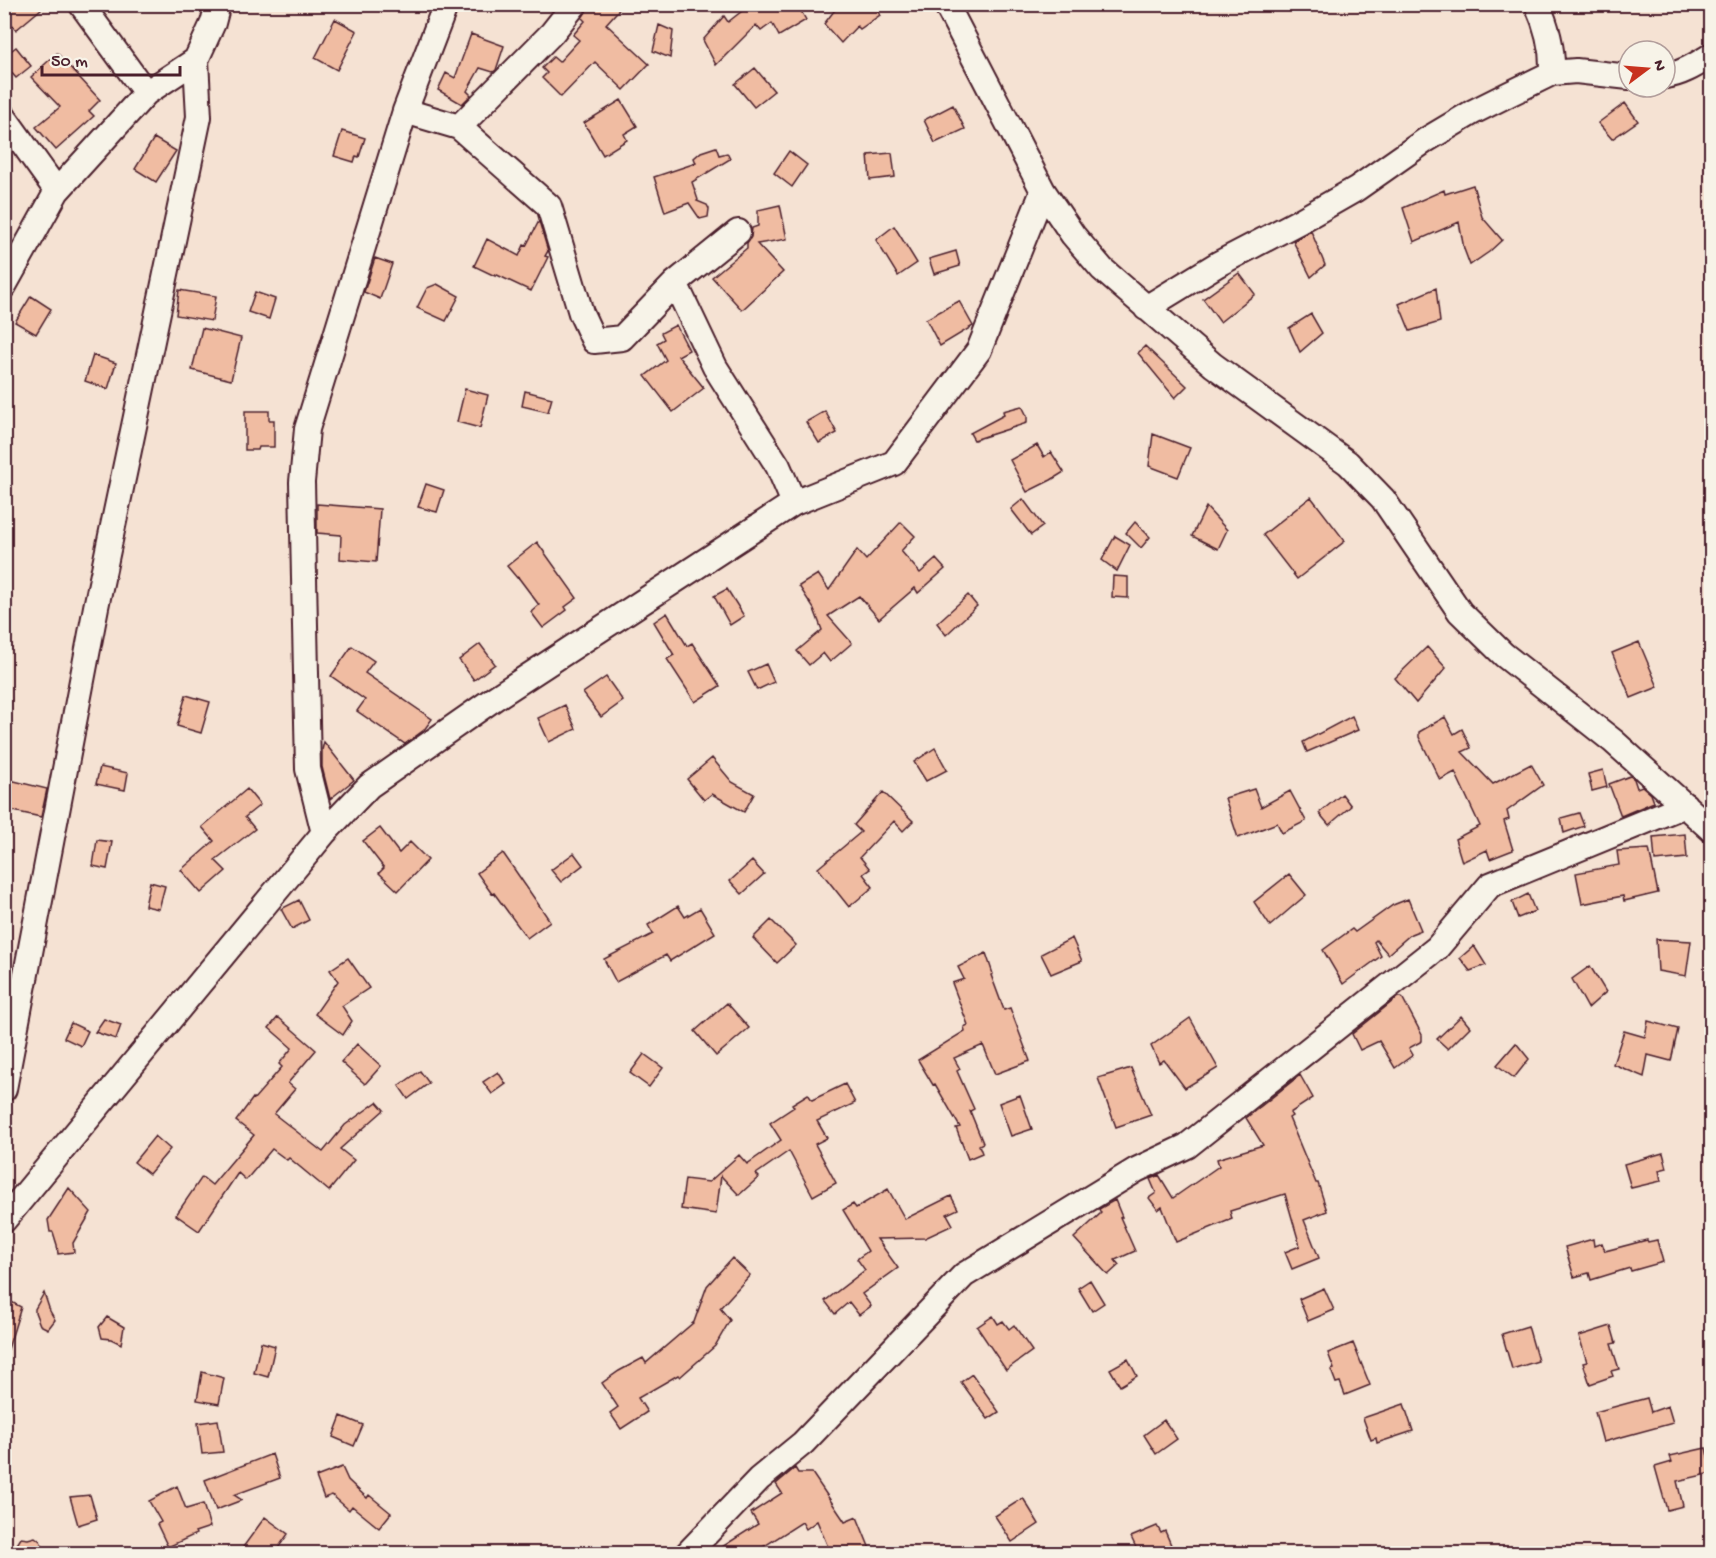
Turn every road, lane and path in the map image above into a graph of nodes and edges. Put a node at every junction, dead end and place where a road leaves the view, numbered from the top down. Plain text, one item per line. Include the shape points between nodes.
1 (81, 4) edge
2 (218, 4) edge
3 (446, 4) edge
4 (574, 4) edge
5 (946, 4) edge
6 (1538, 4) edge
7 (1712, 55) edge
8 (196, 60) junction
9 (1677, 73) edge
10 (1552, 74) junction
11 (1617, 76) edge
12 (146, 93) junction
13 (405, 111) junction
14 (4, 117) edge
15 (459, 127) junction
16 (57, 191) junction
17 (1043, 191) junction
18 (738, 232) dead end
19 (675, 283) junction
20 (4, 286) edge
21 (1146, 308) junction
22 (794, 503) junction
23 (1685, 805) junction
24 (1712, 830) edge
25 (324, 833) junction
26 (4, 1089) edge
27 (4, 1220) edge
28 (687, 1554) edge

1 - 12 street
2 - 8 street
3 - 13 street
4 - 15 street via 552,33
5 - 17 street
6 - 10 street via 1552,56
7 - 9 street
8 - 12 street
8 - 26 street via 199,117 96,607
10 - 11 street via 1576,71
10 - 21 street via 1473,112 1356,189
12 - 16 street
13 - 15 street
13 - 25 street via 307,429 302,482 308,770
14 - 16 street
15 - 19 street via 549,206 581,313 594,340 622,338
16 - 20 street
17 - 21 street via 1102,269
17 - 22 street via 979,350 894,463
18 - 19 street
19 - 22 street via 715,367 778,466
21 - 23 street via 1212,365 1348,463 1383,499 1460,612 1504,655
22 - 25 street via 505,691 369,786
23 - 24 street
23 - 28 street via 1490,885 1437,948 1186,1146 1136,1170 964,1275 803,1443 759,1479
25 - 27 street

